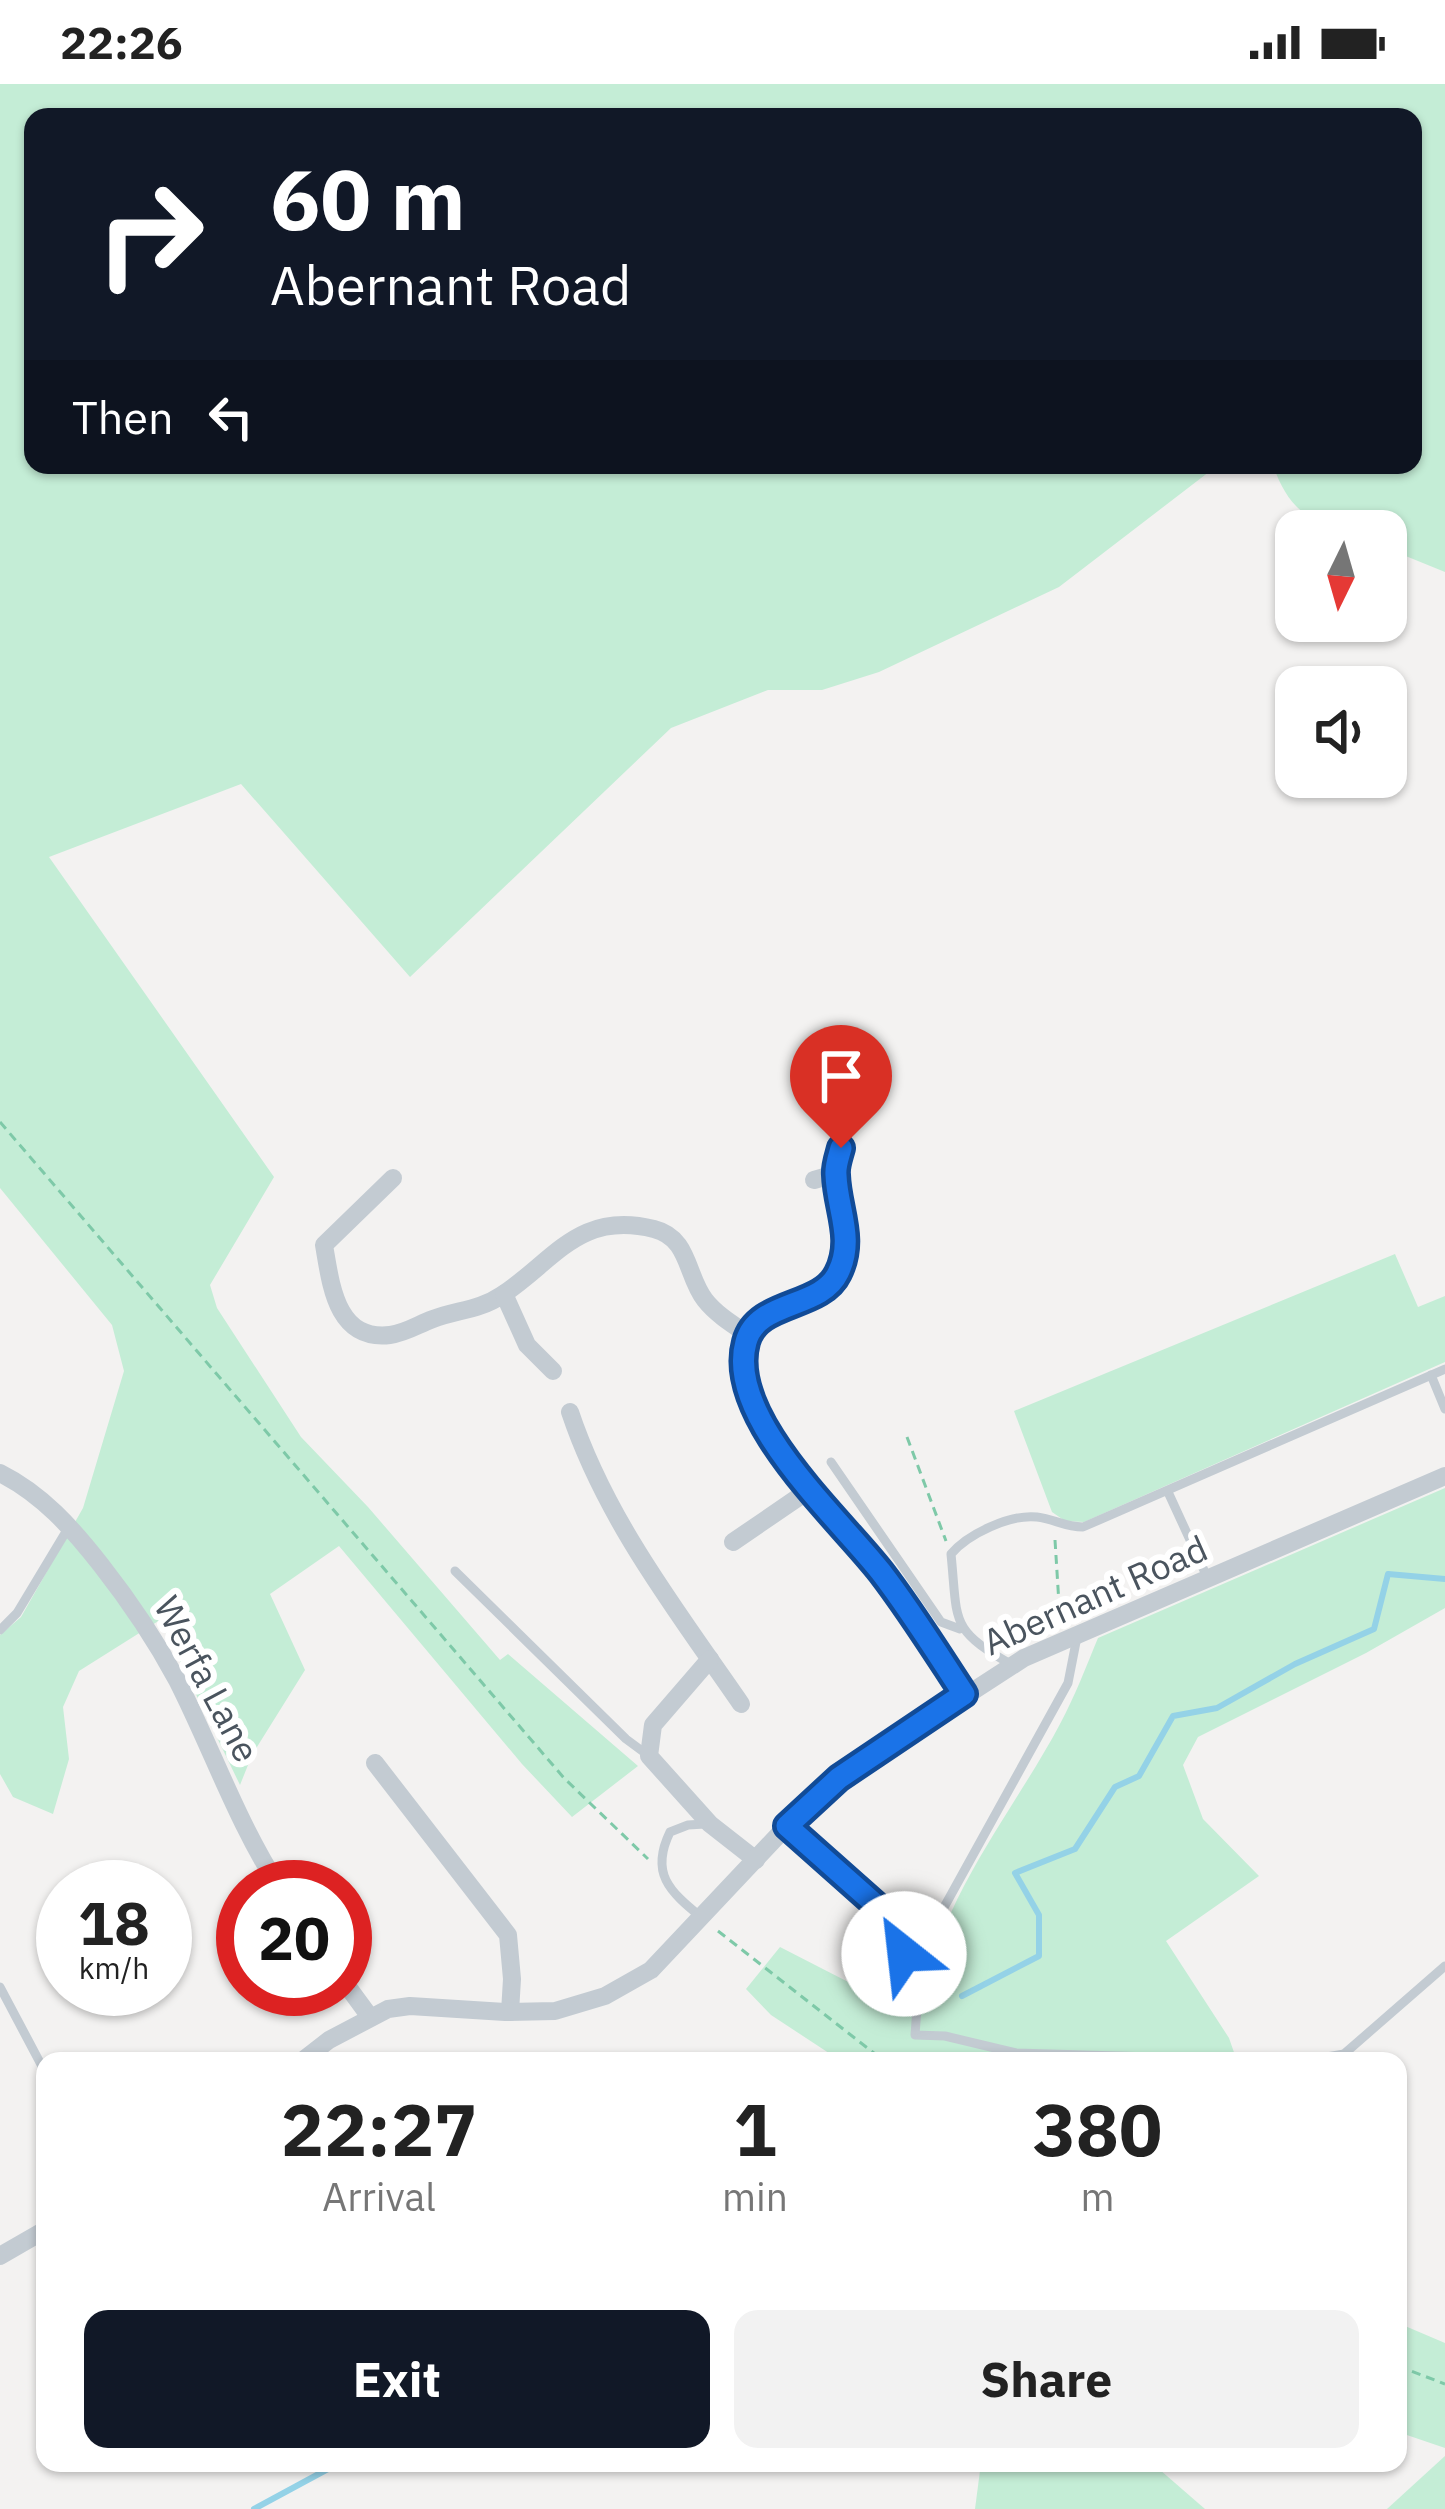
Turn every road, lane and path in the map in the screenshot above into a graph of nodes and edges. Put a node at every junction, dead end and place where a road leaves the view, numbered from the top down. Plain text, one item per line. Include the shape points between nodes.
1 (0, 1122) edge
2 (841, 1148) dead end
3 (836, 1174) junction
4 (393, 1178) dead end
5 (814, 1180) dead end
6 (504, 1294) junction
7 (747, 1334) junction
8 (1445, 1369) edge
9 (553, 1372) dead end
10 (1431, 1375) junction
11 (1445, 1409) edge
12 (570, 1412) dead end
13 (908, 1437) dead end
14 (831, 1462) dead end
15 (0, 1473) edge
16 (1445, 1476) edge
17 (809, 1490) junction
18 (1168, 1492) junction
19 (70, 1526) junction
20 (1060, 1527) junction
21 (733, 1542) dead end
22 (951, 1554) junction
23 (454, 1571) dead end
24 (1208, 1580) junction
25 (960, 1629) junction
26 (0, 1630) edge
27 (1077, 1637) junction
28 (710, 1659) junction
29 (1012, 1665) junction
30 (964, 1694) junction
31 (741, 1705) dead end
32 (649, 1756) junction
33 (375, 1763) dead end
34 (710, 1824) junction
35 (787, 1826) junction
36 (261, 1860) edge
37 (756, 1860) junction
38 (662, 1873) junction
39 (703, 1918) junction
40 (1445, 1966) edge
41 (888, 1980) dead end
42 (0, 1987) edge
43 (510, 2012) junction
44 (370, 2017) joint
45 (316, 2052) edge
46 (873, 2052) edge
47 (1012, 2052) edge
48 (1346, 2052) edge
49 (36, 2055) edge
50 (36, 2235) edge
51 (0, 2256) edge
52 (1407, 2369) edge
53 (1445, 2384) edge

1 - 38 path via 564,1778
2 - 3 street
3 - 5 street
3 - 7 street via 846,1252 837,1278
4 - 6 street via 325,1245 340,1313 360,1332 387,1336
6 - 7 street via 562,1244 595,1229 634,1225 661,1231 684,1250 700,1294
6 - 9 street via 527,1345
7 - 17 street via 747,1385
8 - 10 lane
10 - 11 lane
10 - 18 lane
12 - 28 street via 619,1526
13 - 22 path
14 - 25 lane via 941,1622
15 - 19 street, Werfa Lane
16 - 24 street, Abernant Road
17 - 21 street
17 - 30 street via 884,1575
18 - 20 lane via 1084,1527
18 - 24 lane
19 - 26 lane
19 - 36 street, Werfa Lane via 141,1616
20 - 22 lane via 1022,1517 962,1541
20 - 27 path via 1060,1624
22 - 25 lane
23 - 32 lane
24 - 27 street, Abernant Road
25 - 29 lane
27 - 29 street, Abernant Road
27 - 47 lane via 1068,1683 937,1920 920,1970 916,2035
28 - 31 street
28 - 32 street via 652,1725
29 - 30 street, Abernant Road
30 - 35 street, Abernant Road via 839,1778
32 - 34 street
33 - 43 street via 508,1935
34 - 37 street
34 - 38 lane via 670,1832
35 - 37 street, Abernant Road
35 - 41 lane via 903,1929 904,1954
37 - 39 street, Abernant Road
38 - 39 lane
39 - 43 street, Abernant Road via 651,1970 605,1996 555,2011
39 - 46 path
40 - 48 lane
42 - 49 lane
43 - 44 street, Abernant Road via 410,2006
44 - 45 street
50 - 51 street
52 - 53 path

